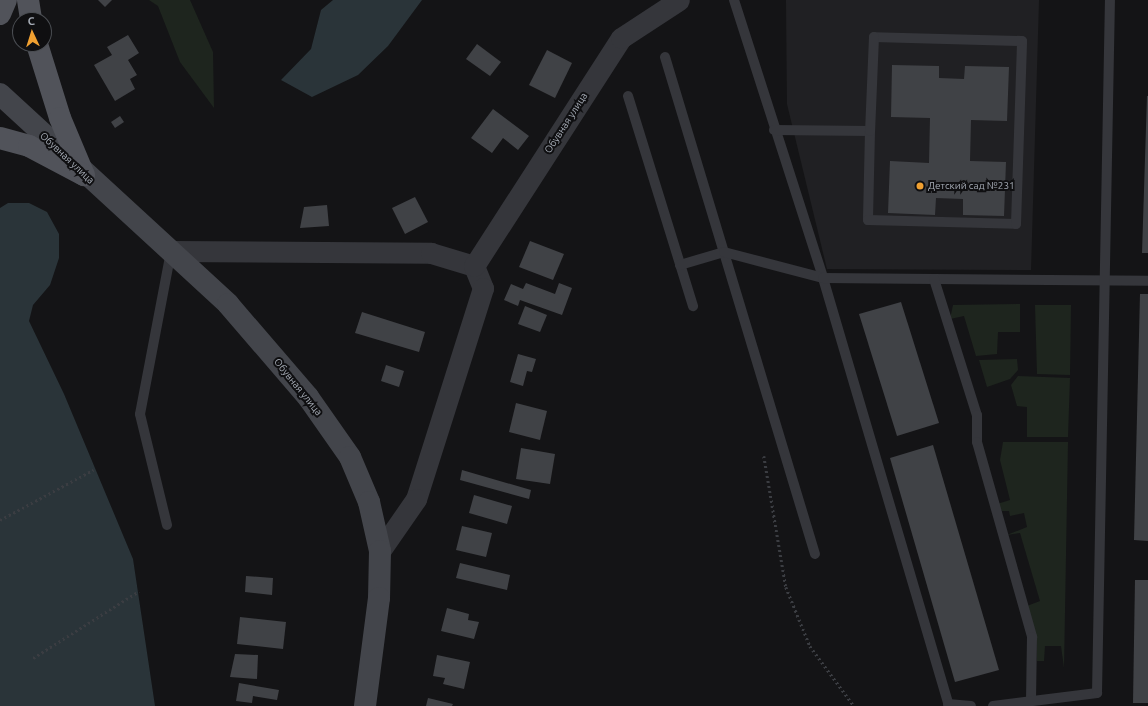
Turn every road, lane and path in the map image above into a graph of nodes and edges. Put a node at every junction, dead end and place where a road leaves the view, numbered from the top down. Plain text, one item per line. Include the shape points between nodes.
1 (6, 0) edge
2 (28, 0) edge
3 (678, 0) edge
4 (734, 0) edge
5 (1110, 0) edge
6 (30, 12) edge
7 (0, 14) edge
8 (39, 52) edge
9 (665, 57) dead end
10 (0, 94) edge
11 (628, 96) dead end
12 (774, 130) junction
13 (870, 131) junction
14 (0, 138) edge
15 (84, 175) junction
16 (171, 251) junction
17 (724, 252) junction
18 (680, 265) junction
19 (474, 266) junction
20 (823, 278) junction
21 (934, 279) junction
22 (1105, 280) junction
23 (1148, 281) edge
24 (693, 306) dead end
25 (764, 456) dead end
26 (93, 470) dead end
27 (0, 520) edge
28 (167, 525) dead end
29 (380, 551) junction
30 (815, 554) dead end
31 (138, 591) dead end
32 (33, 658) dead end
33 (1031, 701) junction
34 (365, 706) edge
35 (854, 706) edge
36 (971, 706) edge
37 (993, 706) edge

1 - 7 main road
2 - 6 main road
3 - 19 street, Обувная улица via 621,38
4 - 12 lane
5 - 22 lane
8 - 15 main road via 60,118
9 - 17 lane
10 - 15 main road, Обувная улица
11 - 18 lane
12 - 13 lane
12 - 20 lane
13 - 13 lane via 868,220 1016,224 1022,41 874,37
14 - 15 main road via 29,146
15 - 16 main road, Обувная улица
16 - 19 street via 431,253
16 - 28 lane via 140,414
16 - 29 main road, Обувная улица via 228,304 303,391 350,457 369,502
17 - 18 lane
17 - 20 lane
17 - 30 lane
18 - 24 lane
19 - 29 street via 483,288 416,499
20 - 21 lane
20 - 36 lane via 948,704
21 - 22 lane
21 - 33 lane via 977,414 977,442 1032,637
22 - 23 lane
22 - 33 lane via 1097,693
25 - 35 path via 786,587 810,646
26 - 27 path
29 - 34 main road, Обувная улица via 379,598
31 - 32 path
33 - 37 lane

